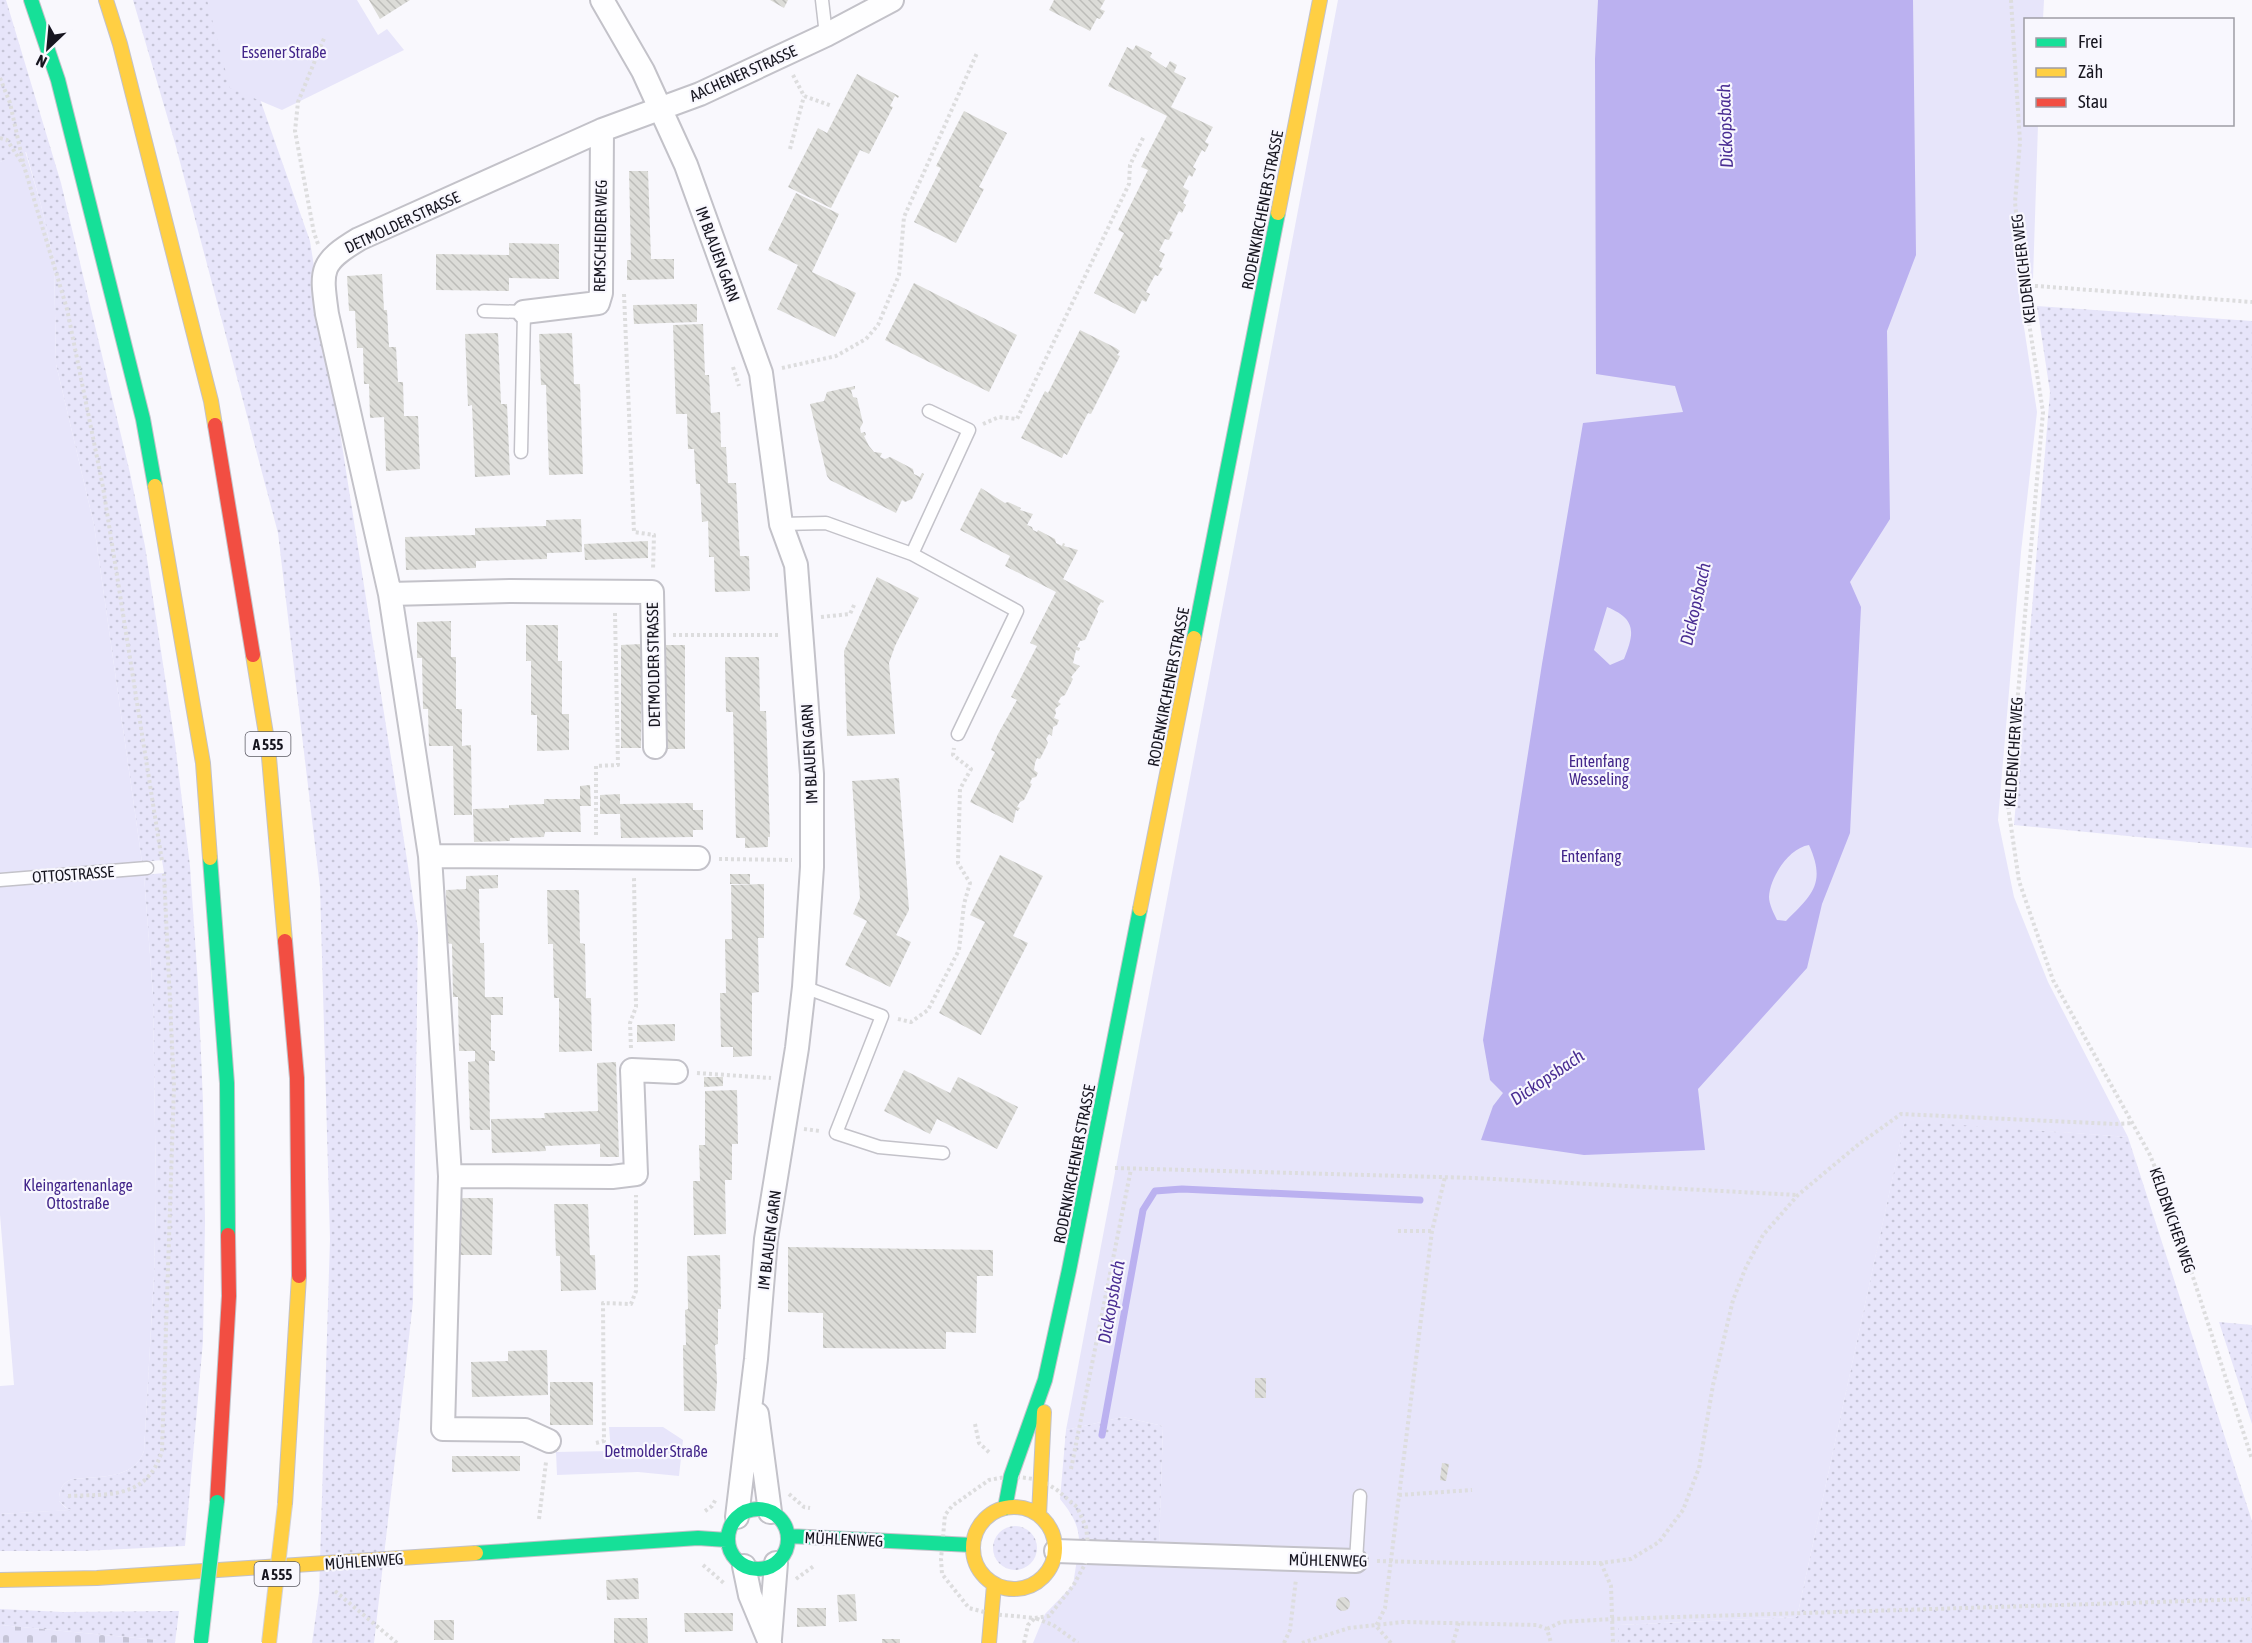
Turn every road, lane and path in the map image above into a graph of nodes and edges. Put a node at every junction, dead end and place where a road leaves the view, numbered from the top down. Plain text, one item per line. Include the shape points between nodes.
1 (31, 0) edge
2 (106, 0) edge
3 (602, 0) edge
4 (822, 0) edge
5 (892, 0) edge
6 (1320, 0) edge
7 (2011, 0) edge
8 (826, 35) junction
9 (325, 36) dead end
10 (977, 53) dead end
11 (783, 56) junction
12 (0, 78) edge
13 (804, 96) junction
14 (832, 106) dead end
15 (660, 109) junction
16 (602, 130) junction
17 (1144, 136) dead end
18 (0, 138) edge
19 (790, 149) dead end
20 (24, 166) junction
21 (327, 264) junction
22 (2023, 285) junction
23 (624, 293) dead end
24 (2252, 302) edge
25 (484, 310) dead end
26 (524, 312) junction
27 (732, 365) dead end
28 (761, 373) junction
29 (739, 387) dead end
30 (929, 411) dead end
31 (969, 430) junction
32 (521, 452) dead end
33 (781, 524) junction
34 (912, 554) junction
35 (615, 591) junction
36 (652, 592) junction
37 (390, 594) junction
38 (855, 603) dead end
39 (820, 617) dead end
40 (786, 634) dead end
41 (653, 636) junction
42 (958, 734) joint
43 (655, 747) dead end
44 (430, 856) junction
45 (596, 857) junction
46 (634, 858) junction
47 (698, 858) joint
48 (796, 861) dead end
49 (147, 868) dead end
50 (0, 879) edge
51 (804, 987) junction
52 (882, 1016) junction
53 (632, 1070) junction
54 (676, 1072) joint
55 (778, 1078) dead end
56 (2133, 1123) junction
57 (943, 1153) dead end
58 (1091, 1164) junction
59 (1131, 1169) junction
60 (636, 1174) junction
61 (450, 1176) junction
62 (1445, 1177) junction
63 (1798, 1195) junction
64 (1398, 1231) dead end
65 (1432, 1231) junction
66 (1045, 1380) junction
67 (753, 1386) junction
68 (975, 1424) dead end
69 (549, 1441) dead end
70 (596, 1443) dead end
71 (993, 1456) dead end
72 (2252, 1460) edge
73 (546, 1465) dead end
74 (1070, 1473) dead end
75 (989, 1480) dead end
76 (1068, 1485) dead end
77 (1472, 1490) dead end
78 (1399, 1495) junction
79 (68, 1496) dead end
80 (1065, 1496) dead end
81 (1359, 1496) dead end
82 (1005, 1508) junction
83 (770, 1512) junction
84 (945, 1515) dead end
85 (1039, 1515) junction
86 (737, 1516) junction
87 (539, 1519) dead end
88 (788, 1536) junction
89 (727, 1540) junction
90 (972, 1545) junction
91 (1056, 1551) junction
92 (1296, 1560) junction
93 (1390, 1560) junction
94 (1356, 1561) junction
95 (699, 1562) dead end
96 (776, 1563) junction
97 (1601, 1563) junction
98 (818, 1564) dead end
99 (744, 1566) junction
100 (931, 1570) dead end
101 (0, 1580) edge
102 (994, 1585) junction
103 (347, 1590) dead end
104 (335, 1591) junction
105 (324, 1592) dead end
106 (774, 1595) junction
107 (750, 1596) junction
108 (2252, 1599) edge
109 (969, 1608) dead end
110 (1613, 1619) junction
111 (1459, 1622) junction
112 (1376, 1626) junction
113 (1548, 1629) junction
114 (201, 1642) edge
115 (770, 1642) edge
116 (269, 1643) edge
117 (397, 1643) edge
118 (989, 1643) edge
119 (1024, 1643) edge
120 (1078, 1643) edge
121 (1284, 1643) edge
122 (1302, 1643) edge
123 (1391, 1643) edge
124 (1453, 1643) edge
125 (1551, 1643) edge
126 (1612, 1643) edge

1 - 114 main road, bridge via 58,80 143,419 203,763 227,1083 229,1296 217,1502
2 - 116 main road, A 555, bridge via 211,401 268,746 297,1078 299,1293 285,1504
3 - 15 street, IM BLAUEN GARN
4 - 8 lane
5 - 8 street, AACHENER STRASSE
6 - 58 main road, RODENKIRCHENER STRASSE
7 - 22 path, KELDENICHER WEG via 2020,142 2015,202
8 - 11 street, AACHENER STRASSE
9 - 21 path via 298,102 295,131 314,233
10 - 28 path via 904,217 899,275 878,325 866,339 836,356
11 - 13 path
11 - 15 street, AACHENER STRASSE
12 - 20 path via 10,103
13 - 14 path
13 - 19 path
15 - 16 street, DETMOLDER STRASSE
15 - 28 street, IM BLAUEN GARN via 686,165
16 - 21 street, DETMOLDER STRASSE via 359,239
16 - 26 street, REMSCHEIDER WEG via 598,303
17 - 31 path via 1130,165 1129,184 1017,419 999,417
18 - 20 path via 7,140
20 - 79 path via 67,309 123,609 163,867 174,1087 162,1451 158,1465 135,1487 117,1493
21 - 37 street, DETMOLDER STRASSE via 322,281 327,314
22 - 24 path
22 - 56 path, KELDENICHER WEG via 2043,412 2008,806 2019,881 2053,980
23 - 36 path via 634,532 654,535
25 - 26 lane, REMSCHEIDER WEG
26 - 32 lane
27 - 29 path
28 - 33 street, IM BLAUEN GARN
30 - 31 lane
31 - 34 lane
33 - 34 lane via 826,524
33 - 51 street, IM BLAUEN GARN via 796,565 812,774 812,867
34 - 42 lane via 1017,611
35 - 36 street, DETMOLDER STRASSE
35 - 37 street, DETMOLDER STRASSE
35 - 45 path via 618,765 596,766
36 - 41 street, DETMOLDER STRASSE
37 - 44 street, DETMOLDER STRASSE
38 - 39 path via 850,614
40 - 41 path
41 - 43 street, DETMOLDER STRASSE
42 - 52 path via 953,755 971,769 960,789 958,863 970,883 959,950 928,1010 911,1022
44 - 45 street
44 - 61 street, DETMOLDER STRASSE
45 - 46 street
46 - 47 street
46 - 53 path via 636,1007 630,1023
47 - 48 path
49 - 50 lane, OTTOSTRASSE
51 - 52 lane
51 - 67 street, IM BLAUEN GARN via 766,1239
52 - 57 lane via 836,1133 879,1147
53 - 54 street
53 - 60 street
54 - 55 path
56 - 63 path, MÜHLENWEG via 1901,1114
56 - 72 path, KELDENICHER WEG via 2169,1203
58 - 59 path
58 - 66 main road, RODENKIRCHENER STRASSE
59 - 62 path
59 - 74 path
60 - 61 street
60 - 70 path via 636,1291 631,1304 603,1303 604,1441
61 - 69 street, DETMOLDER STRASSE via 442,1429 525,1430
62 - 63 path
62 - 65 path
63 - 97 path, MÜHLENWEG via 1763,1235 1732,1300 1699,1468 1683,1510 1659,1542 1630,1559
64 - 65 path
65 - 78 path
66 - 82 main road, RODENKIRCHENER STRASSE via 1011,1476
66 - 85 main road, RODENKIRCHENER STRASSE
67 - 83 street, IM BLAUEN GARN
67 - 86 street, IM BLAUEN GARN
68 - 71 path via 979,1443
73 - 87 path
75 - 84 path
76 - 80 path
77 - 78 path
78 - 93 path
81 - 94 lane
82 - 85 main road via 1028,1509
82 - 90 main road via 981,1523
83 - 86 main road via 757,1509
83 - 88 main road, MÜHLENWEG via 783,1522
85 - 91 main road via 1052,1530
86 - 89 main road via 729,1527
88 - 90 main road, MÜHLENWEG
88 - 96 main road, MÜHLENWEG via 786,1551
89 - 99 main road via 734,1559
89 - 101 main road, MÜHLENWEG via 687,1539 97,1578
90 - 102 main road via 975,1563
91 - 92 street, MÜHLENWEG
91 - 102 main road via 1052,1566 1021,1594
92 - 94 street, MÜHLENWEG
92 - 121 path via 1296,1590
93 - 94 path, MÜHLENWEG
93 - 97 path, MÜHLENWEG
93 - 112 path via 1385,1608
95 - 107 path via 717,1579
96 - 99 main road via 758,1570
96 - 106 street
97 - 110 path via 1611,1586
98 - 106 path
99 - 107 street
100 - 109 path via 942,1574
102 - 118 main road
103 - 104 path
104 - 105 path
104 - 117 path
106 - 115 street
107 - 115 street
108 - 110 path
110 - 113 path via 1561,1622
110 - 126 path
111 - 112 path
111 - 113 path via 1537,1625
111 - 124 path
112 - 122 path via 1349,1628
112 - 123 path
113 - 125 path
119 - 120 path via 1028,1625 1035,1618

